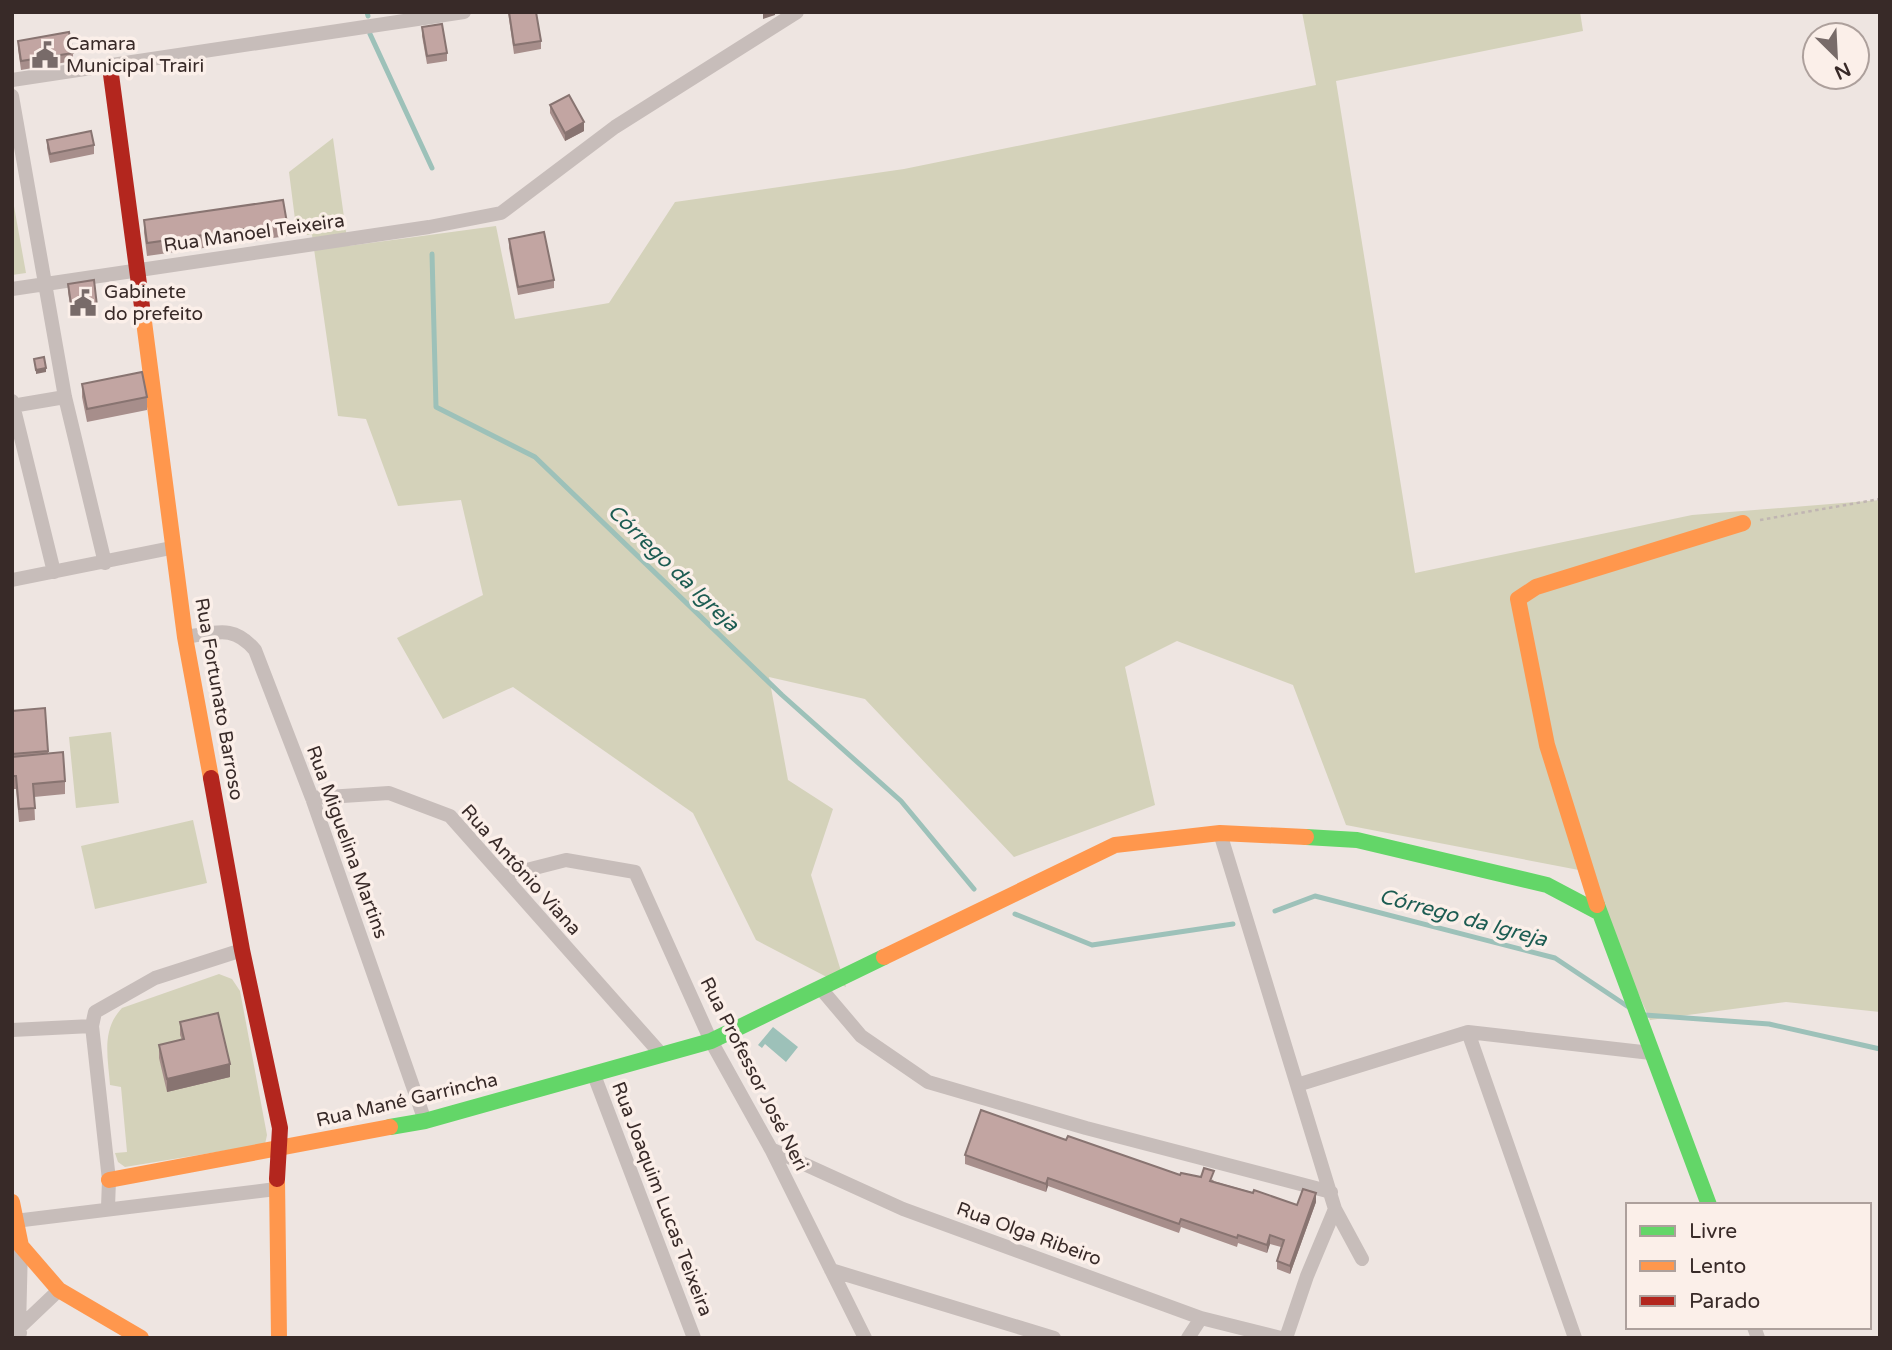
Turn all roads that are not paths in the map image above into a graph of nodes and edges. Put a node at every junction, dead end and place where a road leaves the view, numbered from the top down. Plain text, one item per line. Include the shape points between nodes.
1 (464, 12) edge
2 (797, 12) edge
3 (110, 67) junction
4 (12, 80) edge
5 (12, 96) edge
6 (135, 269) junction
7 (45, 284) junction
8 (12, 289) edge
9 (65, 397) junction
10 (13, 404) edge
11 (1743, 523) road end
12 (171, 548) junction
13 (105, 563) junction
14 (54, 572) junction
15 (12, 580) edge
16 (185, 637) junction
17 (312, 798) junction
18 (1220, 833) junction
19 (503, 876) junction
20 (1600, 913) junction
21 (242, 950) junction
22 (822, 990) junction
23 (92, 1026) junction
24 (12, 1030) edge
25 (1468, 1032) junction
26 (711, 1041) junction
27 (1651, 1053) junction
28 (660, 1054) junction
29 (594, 1074) junction
30 (1297, 1085) junction
31 (425, 1121) junction
32 (771, 1149) junction
33 (278, 1151) junction
34 (109, 1180) junction
35 (276, 1189) junction
36 (1331, 1192) junction
37 (12, 1201) edge
38 (1708, 1203) edge
39 (108, 1207) junction
40 (1335, 1209) junction
41 (14, 1221) edge
42 (21, 1246) junction
43 (1362, 1259) dead end
44 (831, 1270) junction
45 (59, 1290) junction
46 (1201, 1318) junction
47 (20, 1333) edge
48 (141, 1338) edge
49 (279, 1338) edge
50 (694, 1338) edge
51 (865, 1338) edge
52 (1054, 1338) edge
53 (1188, 1338) edge
54 (1284, 1338) edge
55 (1575, 1338) edge

1 - 3 street
2 - 6 street, Rua Manoel Teixeira via 615,127 501,213
3 - 4 street
3 - 6 street, Rua Fortunato Barroso
5 - 7 street
6 - 7 street, Rua Manoel Teixeira
6 - 12 street, Rua Fortunato Barroso
7 - 8 street, Rua Manoel Teixeira
7 - 9 street
9 - 10 street
9 - 13 street
10 - 14 street
11 - 20 street via 1536,587 1518,600 1547,745
12 - 13 street
12 - 16 street, Rua Fortunato Barroso
13 - 14 street
14 - 15 street
16 - 17 street, Rua Miguelina Martins via 226,631 242,635 254,650
16 - 21 street, Rua Fortunato Barroso
17 - 19 street, Rua Antônio Viana via 389,793 450,816
17 - 31 street, Rua Miguelina Martins
18 - 20 street, Rua Mané Garrincha via 1357,840 1547,885
18 - 22 street, Rua Mané Garrincha via 1115,845 935,930
18 - 30 street
19 - 26 street, Rua Professor José Neri via 566,860 635,872
19 - 28 street, Rua Antônio Viana
20 - 27 street
21 - 23 street via 155,978 95,1012
21 - 33 street, Rua Fortunato Barroso via 280,1128
22 - 26 street, Rua Mané Garrincha
22 - 36 street via 861,1036 928,1082
23 - 24 street
23 - 34 street
25 - 27 street
25 - 30 street
25 - 55 street
26 - 28 street, Rua Mané Garrincha
26 - 32 street, Rua Professor José Neri
27 - 38 street
28 - 29 street, Rua Mané Garrincha
29 - 31 street, Rua Mané Garrincha
29 - 50 street, Rua Joaquim Lucas Teixeira
30 - 36 street
31 - 33 street, Rua Mané Garrincha
32 - 44 street, Rua Professor José Neri
32 - 46 street, Rua Olga Ribeiro via 903,1209
33 - 34 street, Rua Mané Garrincha
33 - 35 street, Rua Fortunato Barroso
34 - 39 street
35 - 39 street
35 - 49 street, Rua Fortunato Barroso
36 - 40 street
37 - 41 street
39 - 41 street
40 - 43 street
40 - 54 street
41 - 42 street
42 - 45 street
42 - 47 street
44 - 51 street, Rua Professor José Neri
44 - 52 street
45 - 47 street
45 - 48 street
46 - 53 street
46 - 54 street, Rua Olga Ribeiro

